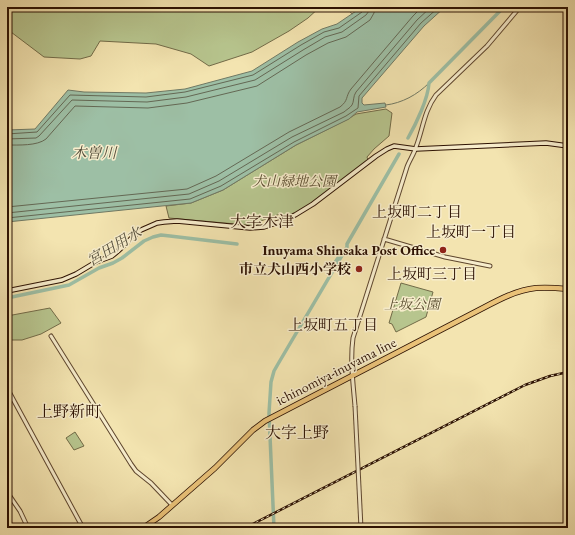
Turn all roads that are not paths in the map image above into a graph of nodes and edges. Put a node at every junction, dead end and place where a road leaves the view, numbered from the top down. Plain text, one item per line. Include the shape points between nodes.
1 (520, 7) edge
2 (568, 146) edge
3 (416, 149) junction
4 (384, 239) junction
5 (490, 266) dead end
6 (568, 289) edge
7 (7, 291) edge
8 (51, 336) dead end
9 (353, 375) junction
10 (7, 388) edge
11 (7, 492) edge
12 (172, 505) junction
13 (28, 528) edge
14 (82, 528) edge
15 (142, 528) edge
16 (361, 528) edge

1 - 3 street via 488,46 434,99 426,113
2 - 3 main road via 535,143
3 - 4 street via 407,167
3 - 7 main road via 397,146 387,149 313,204 279,222 250,228 177,221 157,223 141,230 112,256 76,274 62,280
4 - 5 street via 445,257
4 - 9 street via 353,338
6 - 9 main road, ichinomiya-inuyama line via 536,288 513,293
8 - 12 street via 136,471
9 - 12 main road, ichinomiya-inuyama line via 264,420 215,468
9 - 16 street, bridge
10 - 14 street
11 - 13 street
12 - 15 main road, ichinomiya-inuyama line

